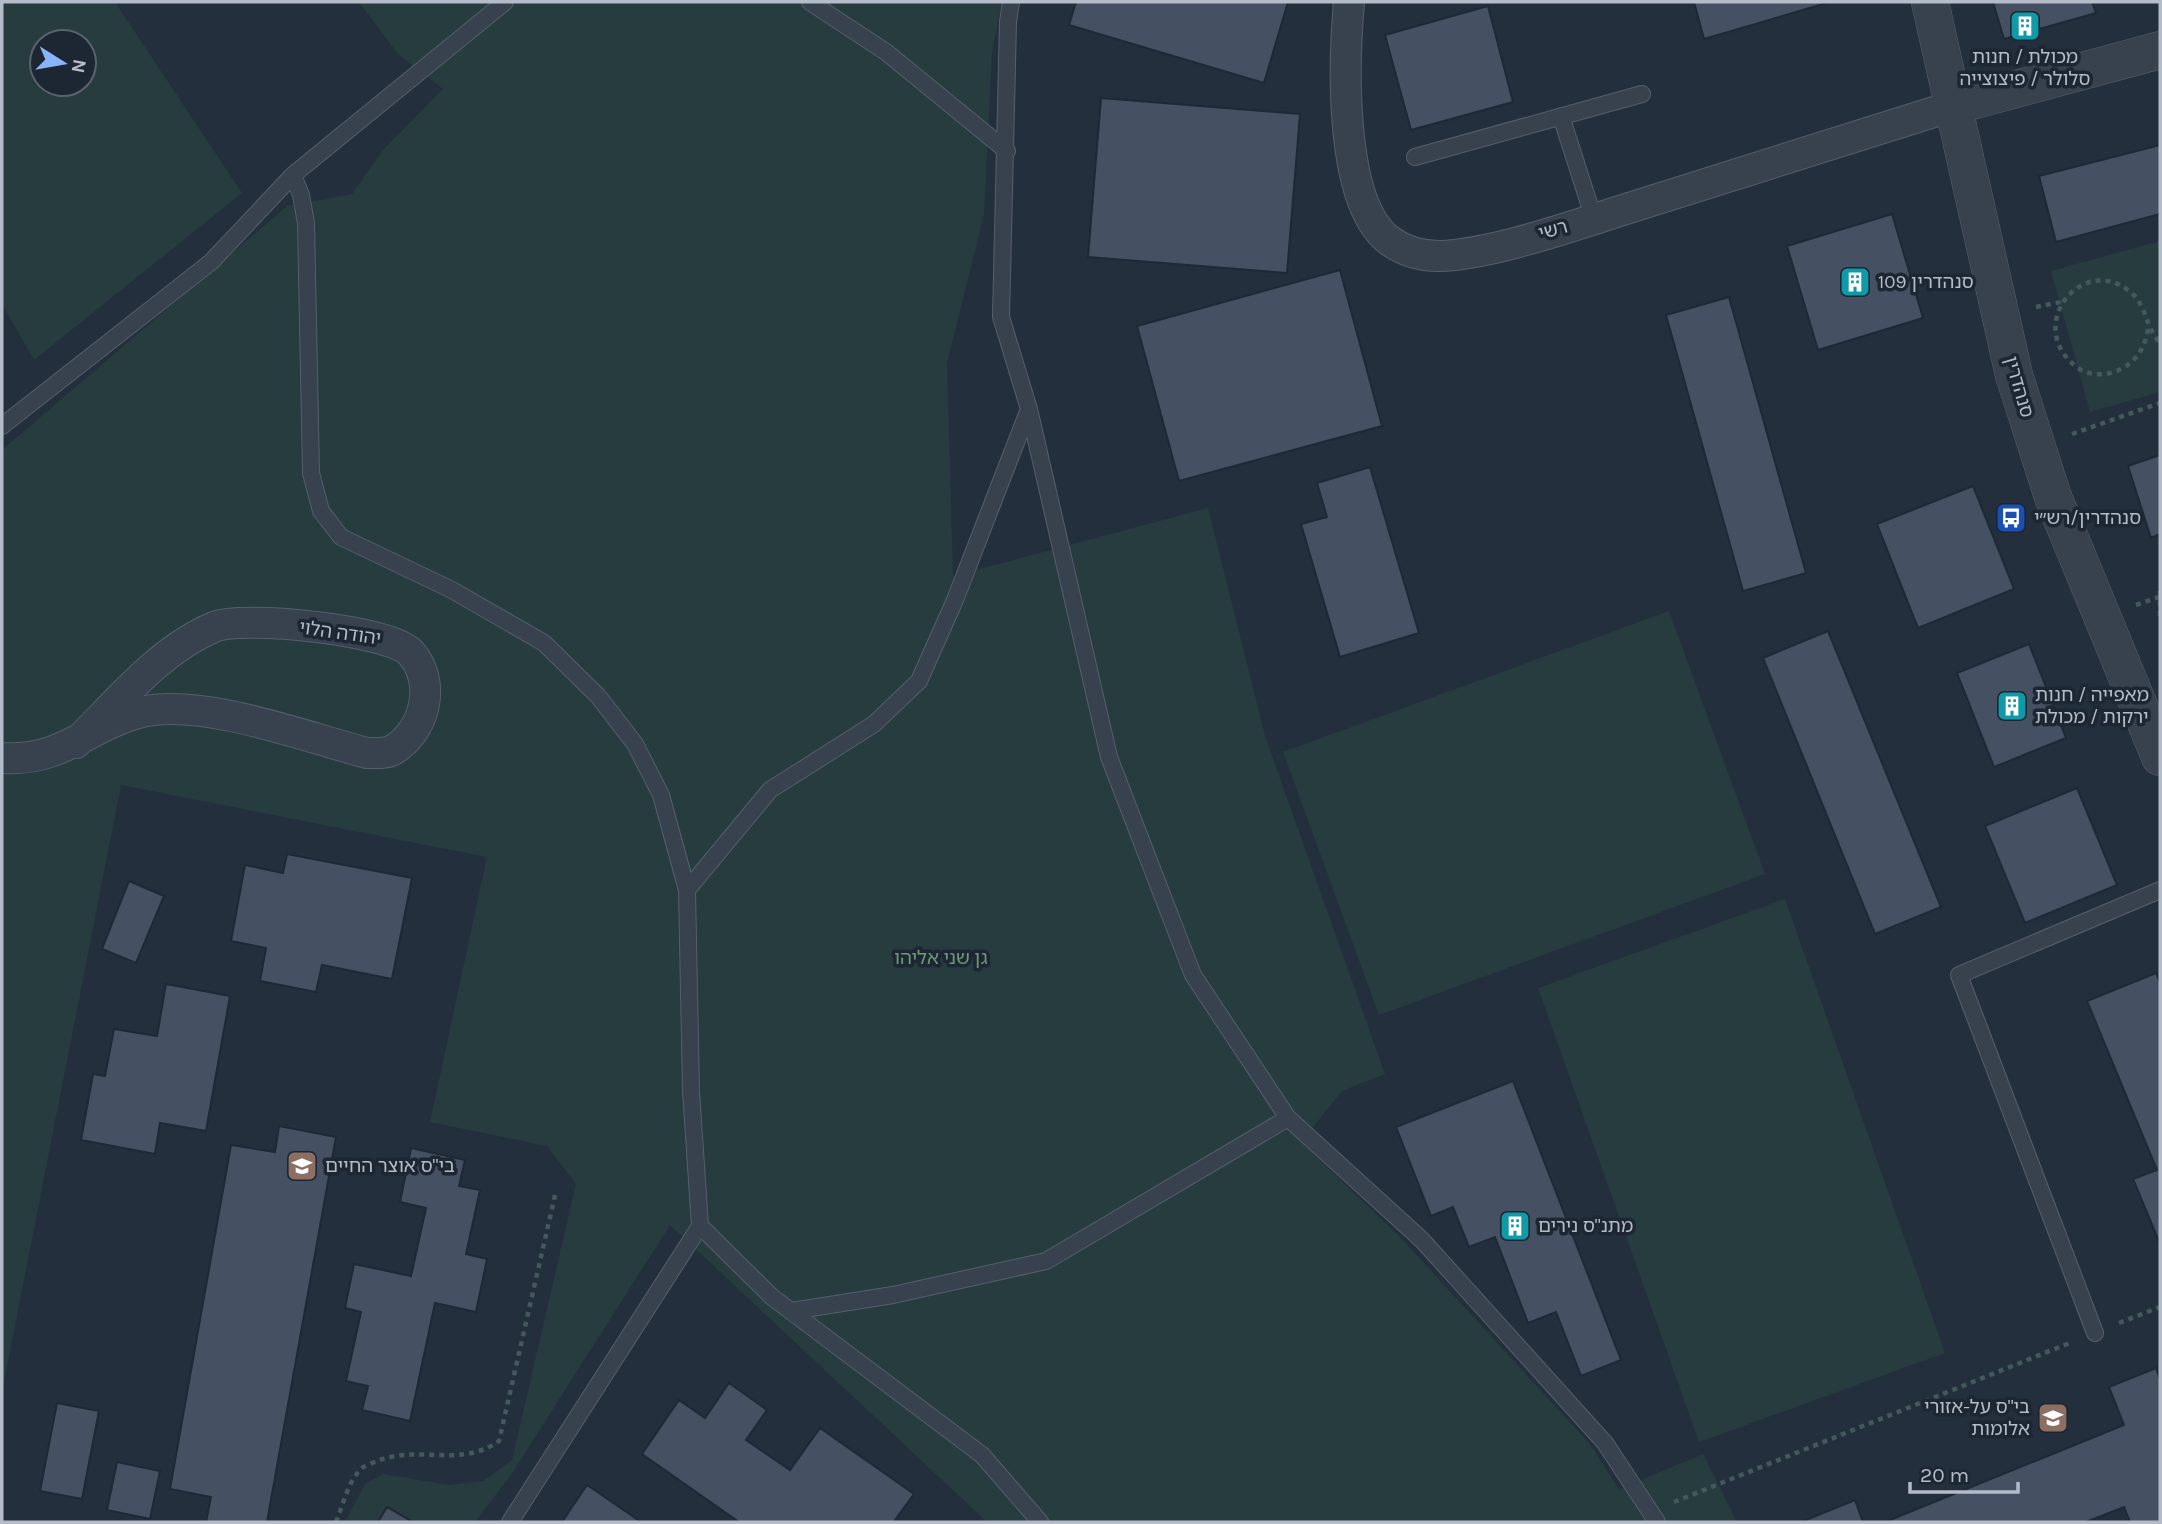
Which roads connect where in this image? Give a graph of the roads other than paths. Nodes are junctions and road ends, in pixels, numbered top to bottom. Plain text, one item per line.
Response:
1 (505, 2) edge
2 (810, 2) edge
3 (1011, 2) edge
4 (1349, 2) edge
5 (1930, 2) edge
6 (2160, 50) edge
7 (1642, 93) dead end
8 (1953, 106) junction
9 (1561, 116) junction
10 (1007, 150) junction
11 (1415, 157) dead end
12 (293, 175) junction
13 (1594, 219) junction
14 (1028, 409) junction
15 (2, 426) edge
16 (76, 743) junction
17 (2160, 757) edge
18 (2, 758) edge
19 (687, 890) junction
20 (2160, 890) edge
21 (1287, 1118) junction
22 (700, 1226) junction
23 (792, 1311) junction
24 (2095, 1333) road end
25 (1653, 1517) edge
26 (510, 1522) edge
27 (1040, 1522) edge

1 - 12 lane
2 - 10 lane
3 - 10 lane
4 - 13 street, רשי
5 - 8 street, סנהדרין
6 - 8 street
7 - 9 lane
8 - 13 street, רשי
8 - 17 street, סנהדרין
9 - 11 lane
9 - 13 lane
10 - 14 lane
12 - 15 lane
12 - 19 lane
14 - 19 lane
14 - 21 lane
16 - 16 street, יהודה הלוי
16 - 18 street, יהודה הלוי
19 - 22 lane
20 - 24 lane
21 - 23 lane
21 - 25 lane
22 - 23 lane
22 - 26 lane
23 - 27 lane

